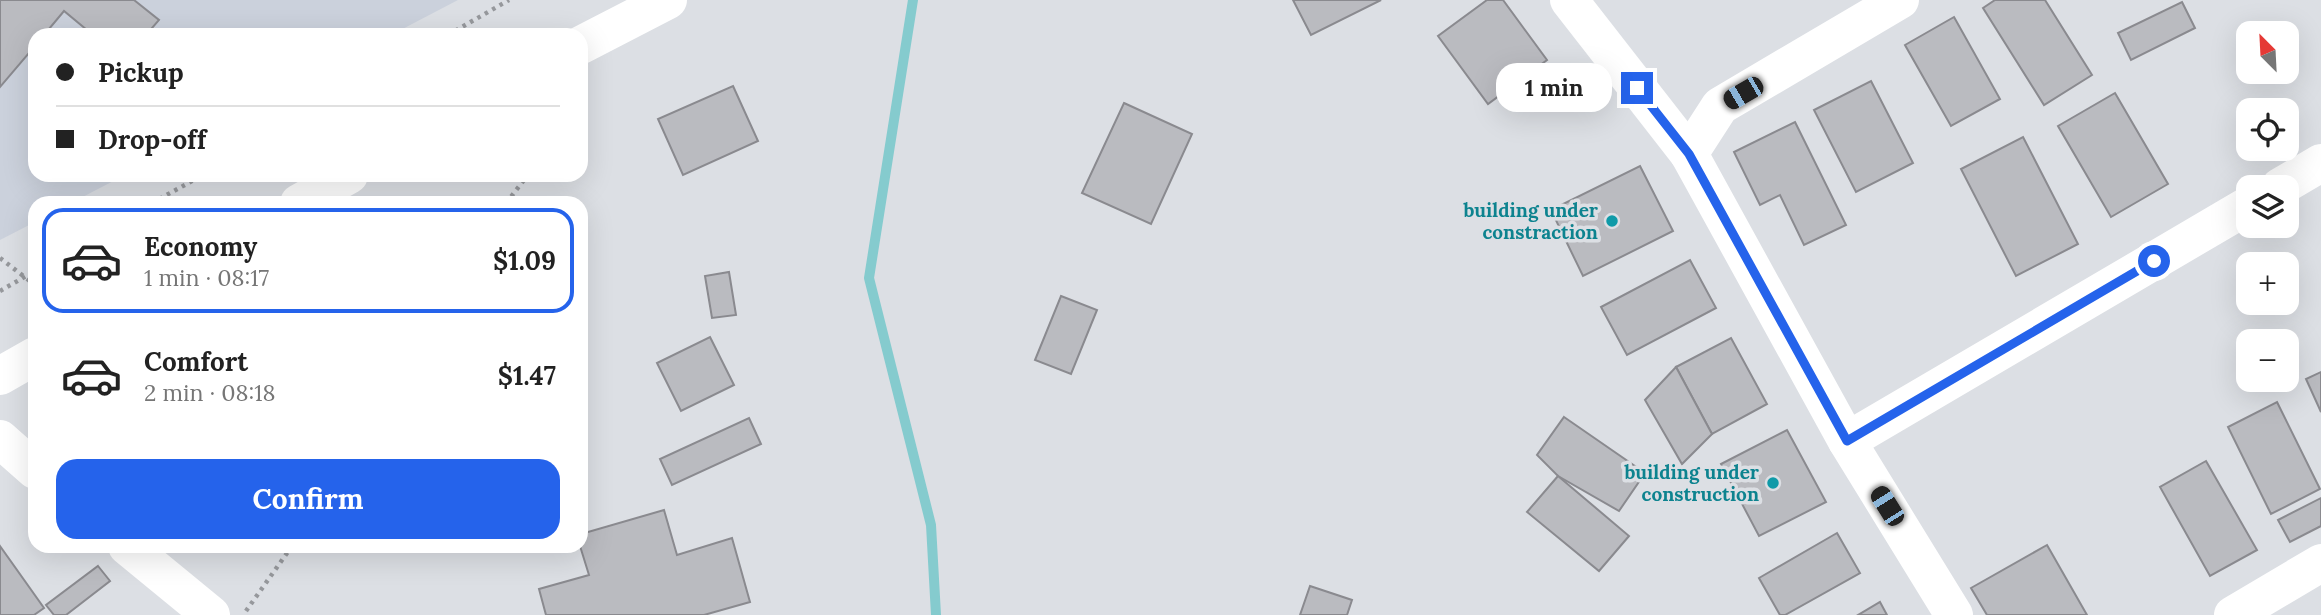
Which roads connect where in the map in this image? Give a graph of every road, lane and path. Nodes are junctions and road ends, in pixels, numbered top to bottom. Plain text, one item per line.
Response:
1 (509, 0) edge
2 (668, 0) edge
3 (1569, 0) edge
4 (1900, 0) edge
5 (460, 28) edge
6 (588, 41) edge
7 (1689, 154) junction
8 (2321, 163) edge
9 (2299, 176) edge
10 (190, 182) edge
11 (336, 182) edge
12 (522, 182) edge
13 (165, 196) edge
14 (312, 196) edge
15 (512, 196) edge
16 (2236, 213) edge
17 (0, 258) edge
18 (28, 275) edge
19 (24, 277) junction
20 (28, 280) edge
21 (0, 291) edge
22 (28, 360) edge
23 (0, 376) edge
24 (1847, 441) junction
25 (2, 445) edge
26 (28, 465) edge
27 (136, 553) edge
28 (287, 553) edge
29 (2321, 564) edge
30 (211, 615) edge
31 (243, 615) edge
32 (1954, 615) edge
33 (2233, 615) edge

1 - 5 path
2 - 6 street
3 - 7 street
4 - 7 street
7 - 24 street
8 - 9 street
10 - 13 path
11 - 14 street
12 - 15 path
16 - 24 street
17 - 19 path
18 - 19 path
19 - 20 path
19 - 21 path
22 - 23 street
24 - 32 street
25 - 26 street
27 - 30 street
28 - 31 path
29 - 33 street

